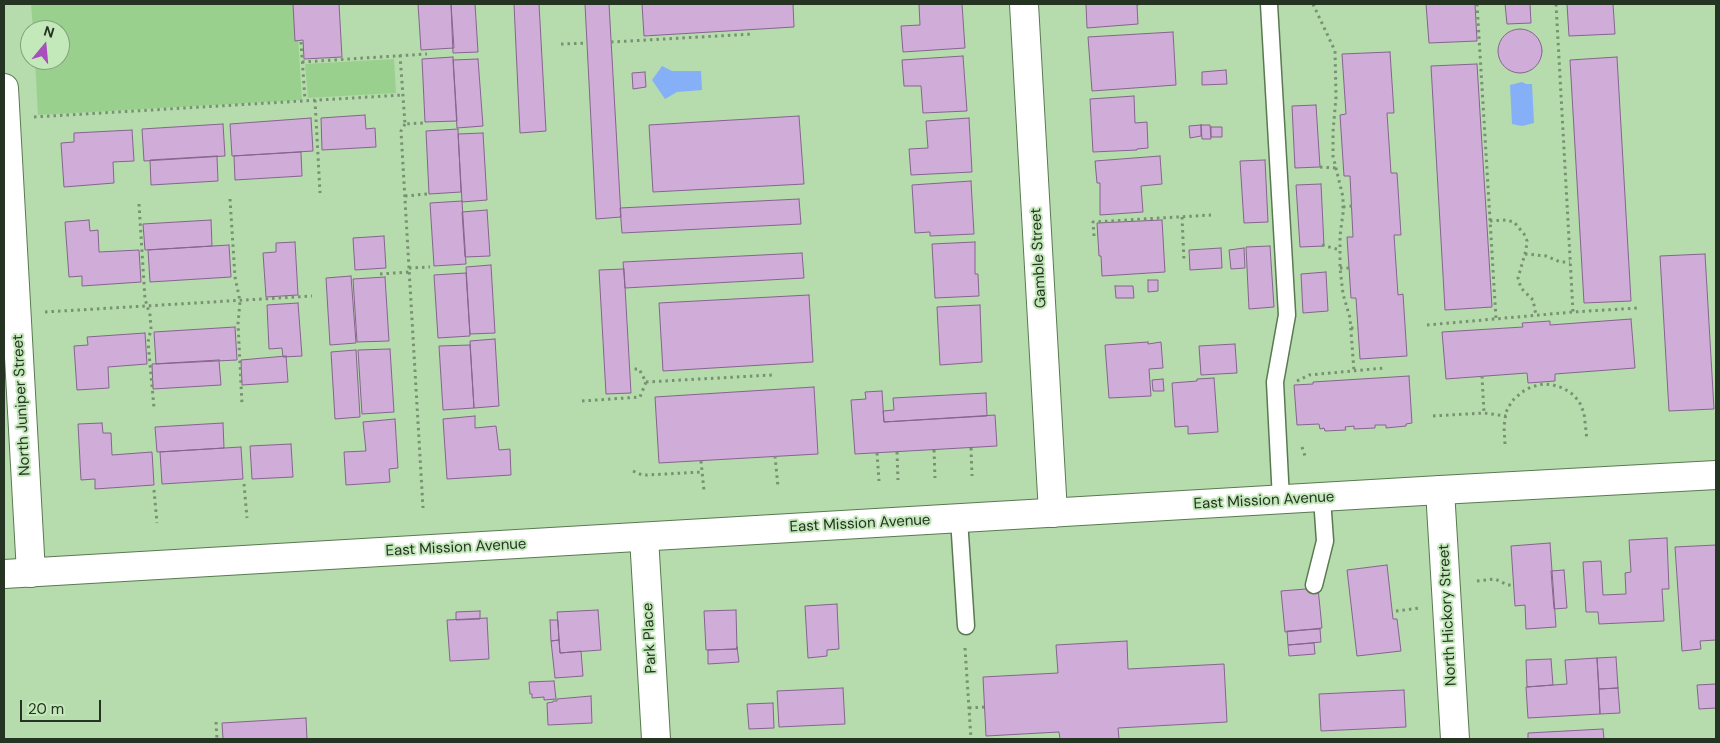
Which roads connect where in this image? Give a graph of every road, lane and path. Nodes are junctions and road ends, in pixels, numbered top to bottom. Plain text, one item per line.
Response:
1 (1024, 4) edge
2 (1269, 4) edge
3 (1313, 4) edge
4 (1477, 4) edge
5 (1556, 4) edge
6 (753, 34) dead end
7 (301, 42) dead end
8 (611, 42) dead end
9 (587, 43) dead end
10 (561, 44) dead end
11 (427, 54) dead end
12 (400, 56) junction
13 (302, 62) junction
14 (4, 88) edge
15 (403, 95) junction
16 (305, 100) junction
17 (314, 100) junction
18 (34, 117) dead end
19 (423, 123) dead end
20 (405, 124) junction
21 (1320, 167) dead end
22 (1336, 168) junction
23 (320, 193) dead end
24 (427, 194) dead end
25 (405, 196) junction
26 (230, 199) dead end
27 (139, 204) dead end
28 (1343, 206) junction
29 (1352, 206) dead end
30 (1211, 215) dead end
31 (1182, 217) junction
32 (1490, 221) junction
33 (1094, 236) dead end
34 (1322, 245) dead end
35 (1340, 250) junction
36 (1525, 254) junction
37 (1184, 261) dead end
38 (1571, 262) junction
39 (430, 266) dead end
40 (409, 268) junction
41 (1340, 268) junction
42 (1349, 268) dead end
43 (409, 272) junction
44 (380, 274) dead end
45 (312, 296) dead end
46 (240, 301) junction
47 (147, 306) junction
48 (1638, 308) dead end
49 (46, 312) dead end
50 (1573, 312) junction
51 (1536, 316) junction
52 (1496, 319) junction
53 (1427, 325) dead end
54 (1351, 328) junction
55 (1358, 328) dead end
56 (631, 368) dead end
57 (1384, 368) dead end
58 (1354, 371) junction
59 (772, 375) dead end
60 (1482, 376) dead end
61 (646, 382) junction
62 (1294, 384) dead end
63 (582, 401) dead end
64 (242, 404) dead end
65 (154, 408) dead end
66 (1484, 413) junction
67 (1432, 416) dead end
68 (1506, 416) junction
69 (1300, 440) dead end
70 (1587, 440) dead end
71 (1505, 444) dead end
72 (971, 448) dead end
73 (934, 450) dead end
74 (896, 452) dead end
75 (878, 453) dead end
76 (775, 456) dead end
77 (1305, 456) dead end
78 (701, 461) dead end
79 (633, 471) dead end
80 (702, 472) junction
81 (972, 476) dead end
82 (1716, 476) edge
83 (935, 478) dead end
84 (898, 480) dead end
85 (879, 481) dead end
86 (244, 484) dead end
87 (778, 487) dead end
88 (154, 490) dead end
89 (1440, 490) junction
90 (704, 491) dead end
91 (1322, 498) junction
92 (1281, 500) junction
93 (423, 508) dead end
94 (1053, 513) junction
95 (247, 518) dead end
96 (959, 519) junction
97 (156, 523) dead end
98 (644, 537) junction
99 (31, 573) junction
100 (4, 574) edge
101 (1476, 581) dead end
102 (1512, 585) dead end
103 (1314, 586) dead end
104 (1421, 608) dead end
105 (1396, 611) dead end
106 (966, 626) dead end
107 (965, 645) dead end
108 (984, 707) dead end
109 (969, 708) junction
110 (216, 722) dead end
111 (217, 739) edge
112 (656, 739) edge
113 (971, 739) edge
114 (1455, 739) edge

1 - 94 main road, Gamble Street
2 - 92 lane
3 - 22 path
4 - 32 path
5 - 38 path
6 - 8 path
7 - 13 path
9 - 10 path
11 - 12 path
12 - 13 path
12 - 15 path
13 - 16 path
14 - 99 main road, North Juniper Street
15 - 17 path
15 - 20 path
16 - 17 path
16 - 18 path
17 - 23 path
19 - 20 path
20 - 25 path
21 - 22 path
22 - 28 path
24 - 25 path
25 - 40 path
26 - 46 path
27 - 47 path
28 - 29 path
28 - 35 path
30 - 31 path
31 - 33 path
31 - 37 path
32 - 36 path
32 - 52 path
34 - 35 path
35 - 41 path
36 - 38 path
36 - 51 path
38 - 50 path
39 - 40 path
40 - 43 path
41 - 42 path
41 - 54 path
43 - 44 path
43 - 93 path
45 - 46 path
46 - 47 path
46 - 64 path
47 - 49 path
47 - 65 path
48 - 50 path
50 - 51 path
51 - 52 path
52 - 53 path
54 - 55 path
54 - 58 path
56 - 61 path
57 - 58 path
58 - 62 path
59 - 61 path
60 - 66 path
61 - 63 path
66 - 67 path
66 - 68 path
68 - 70 path
68 - 71 path
69 - 77 path
72 - 81 path
73 - 83 path
74 - 84 path
75 - 85 path
76 - 87 path
78 - 80 path
79 - 80 path
80 - 90 path
82 - 89 main road, East Mission Avenue
86 - 95 path
88 - 97 path
89 - 91 main road, East Mission Avenue
89 - 114 main road, North Hickory Street
91 - 92 main road, East Mission Avenue
91 - 103 lane
92 - 94 main road, East Mission Avenue
94 - 96 main road, East Mission Avenue
96 - 98 main road, East Mission Avenue
96 - 106 lane
98 - 99 main road, East Mission Avenue
98 - 112 main road, Park Place
99 - 100 main road, East Mission Avenue
101 - 102 path
104 - 105 path
107 - 109 path
108 - 109 path
109 - 113 path
110 - 111 path

